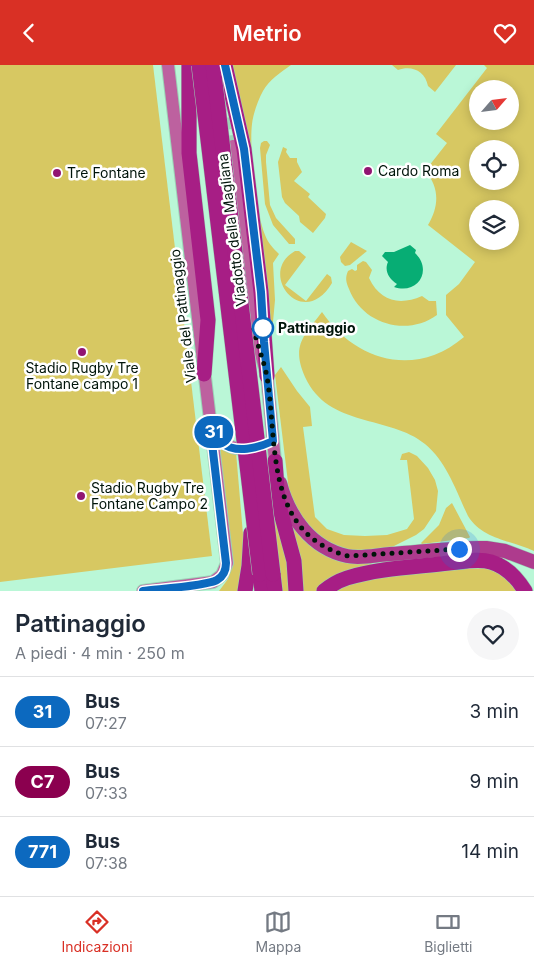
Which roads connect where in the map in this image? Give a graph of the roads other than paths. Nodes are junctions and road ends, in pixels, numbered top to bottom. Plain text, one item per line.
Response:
1 (189, 65) edge
2 (199, 65) edge
3 (213, 65) edge
4 (225, 65) edge
5 (169, 66) edge
6 (233, 147) tunnel mouth
7 (204, 374) junction
8 (266, 376) junction
9 (210, 426) junction
10 (273, 441) junction
11 (275, 461) junction
12 (534, 562) edge
13 (256, 580) edge
14 (143, 591) edge
15 (262, 591) edge
16 (275, 591) edge
17 (296, 591) edge
18 (324, 591) edge
19 (525, 591) edge

1 - 7 highway
2 - 13 highway, Viadotto della Magliana, bridge
3 - 13 highway, Viadotto della Magliana, bridge
4 - 8 highway
5 - 7 main road, Viale del Pattinaggio
6 - 8 main road
7 - 9 main road, Viale del Pattinaggio
8 - 10 main road
9 - 10 main road
9 - 14 main road, Viale del Pattinaggio
10 - 11 main road
11 - 12 main road
11 - 17 highway
13 - 15 highway
13 - 16 highway
18 - 19 highway

